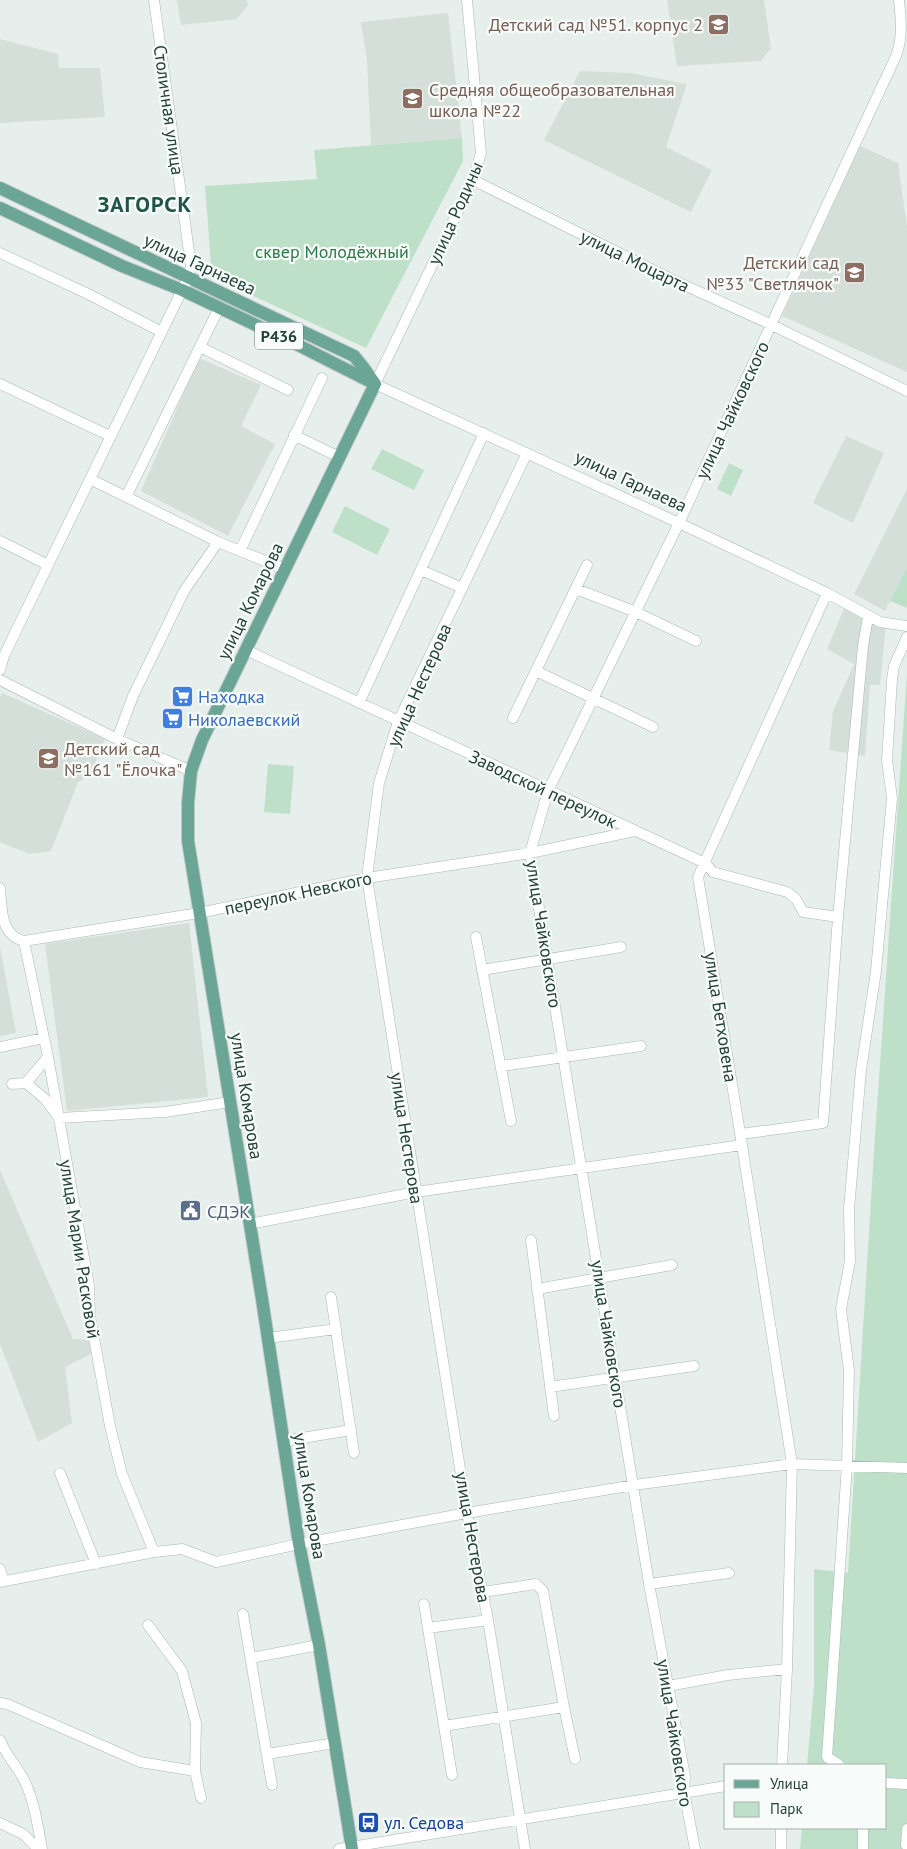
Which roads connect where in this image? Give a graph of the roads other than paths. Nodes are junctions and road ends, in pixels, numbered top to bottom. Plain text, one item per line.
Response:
1 (154, 0) edge
2 (467, 0) edge
3 (899, 0) edge
4 (473, 180) junction
5 (0, 188) edge
6 (0, 208) edge
7 (0, 253) edge
8 (188, 278) junction
9 (182, 290) junction
10 (219, 308) junction
11 (772, 325) junction
12 (162, 332) junction
13 (200, 347) junction
14 (322, 378) dead end
15 (0, 384) edge
16 (375, 384) junction
17 (288, 390) dead end
18 (907, 391) edge
19 (484, 433) junction
20 (294, 435) junction
21 (110, 436) junction
22 (527, 453) junction
23 (339, 457) junction
24 (90, 479) junction
25 (126, 497) junction
26 (680, 523) junction
27 (0, 541) edge
28 (218, 542) junction
29 (240, 551) junction
30 (48, 565) junction
31 (588, 565) dead end
32 (285, 569) junction
33 (421, 570) junction
34 (462, 588) junction
35 (576, 589) junction
36 (827, 593) junction
37 (636, 612) junction
38 (868, 617) junction
39 (907, 626) edge
40 (907, 638) edge
41 (696, 640) dead end
42 (246, 650) junction
43 (0, 670) edge
44 (536, 671) junction
45 (0, 680) edge
46 (594, 698) junction
47 (359, 703) junction
48 (513, 718) dead end
49 (398, 722) junction
50 (652, 727) dead end
51 (118, 739) junction
52 (191, 771) junction
53 (548, 791) junction
54 (635, 831) junction
55 (530, 853) junction
56 (705, 863) junction
57 (366, 878) junction
58 (0, 888) edge
59 (200, 913) junction
60 (838, 917) junction
61 (476, 937) dead end
62 (24, 941) junction
63 (621, 947) dead end
64 (548, 960) junction
65 (482, 970) junction
66 (44, 1038) junction
67 (642, 1046) dead end
68 (0, 1048) edge
69 (48, 1057) junction
70 (564, 1058) junction
71 (502, 1066) junction
72 (26, 1083) junction
73 (12, 1084) dead end
74 (230, 1102) junction
75 (59, 1118) junction
76 (511, 1121) dead end
77 (741, 1140) junction
78 (582, 1168) junction
79 (416, 1192) junction
80 (249, 1224) junction
81 (531, 1240) dead end
82 (672, 1265) dead end
83 (600, 1277) junction
84 (537, 1289) junction
85 (331, 1298) dead end
86 (336, 1328) junction
87 (268, 1338) junction
88 (694, 1366) dead end
89 (616, 1377) junction
90 (550, 1387) junction
91 (554, 1416) dead end
92 (350, 1430) junction
93 (284, 1441) junction
94 (354, 1453) dead end
95 (792, 1464) junction
96 (847, 1466) junction
97 (907, 1468) edge
98 (60, 1474) dead end
99 (634, 1485) junction
100 (467, 1513) junction
101 (299, 1544) junction
102 (154, 1552) junction
103 (96, 1564) junction
104 (0, 1569) edge
105 (729, 1573) dead end
106 (2, 1581) edge
107 (649, 1584) junction
108 (483, 1592) junction
109 (424, 1604) dead end
110 (244, 1614) dead end
111 (488, 1620) junction
112 (148, 1626) dead end
113 (428, 1628) junction
114 (319, 1645) junction
115 (251, 1658) junction
116 (787, 1669) junction
117 (668, 1686) junction
118 (0, 1703) edge
119 (564, 1707) junction
120 (504, 1716) junction
121 (444, 1726) junction
122 (0, 1740) edge
123 (335, 1743) junction
124 (267, 1754) junction
125 (575, 1759) dead end
126 (782, 1764) edge
127 (838, 1764) edge
128 (195, 1771) junction
129 (452, 1775) dead end
130 (887, 1783) edge
131 (907, 1784) edge
132 (272, 1785) dead end
133 (724, 1786) edge
134 (684, 1792) junction
135 (200, 1798) dead end
136 (521, 1819) junction
137 (0, 1824) edge
138 (781, 1829) edge
139 (863, 1829) edge
140 (907, 1829) edge
141 (906, 1845) edge
142 (348, 1848) edge
143 (40, 1849) edge
144 (525, 1849) edge
145 (695, 1849) edge
146 (781, 1849) edge
147 (862, 1849) edge

1 - 8 street, Столичная улица
2 - 4 street, улица Родины
3 - 11 street, улица Чайковского
4 - 11 street, улица Моцарта
4 - 16 street, улица Родины
5 - 8 main road, улица Гарнаева
6 - 9 main road, улица Гарнаева / P436
7 - 12 street
8 - 9 street
8 - 16 main road, улица Гарнаева
9 - 10 main road, улица Гарнаева / P436
9 - 12 street
10 - 13 street
10 - 16 main road, улица Гарнаева / P436
11 - 18 street, улица Моцарта
11 - 26 street, улица Чайковского
12 - 21 street
13 - 17 street
13 - 25 street
14 - 20 street
15 - 21 street
16 - 19 street, улица Гарнаева
16 - 23 main road, улица Комарова
19 - 22 street, улица Гарнаева
19 - 33 street
20 - 23 street
20 - 29 street
21 - 24 street
22 - 26 street, улица Гарнаева
22 - 34 street, улица Нестерова
23 - 32 main road, улица Комарова
24 - 25 street
24 - 30 street
25 - 28 street
26 - 36 street, улица Гарнаева
26 - 37 street, улица Чайковского
27 - 30 street
28 - 29 street
28 - 51 street
29 - 32 street
30 - 43 street
31 - 35 street
32 - 42 main road, улица Комарова
33 - 34 street
33 - 47 street
34 - 49 street, улица Нестерова
35 - 37 street
35 - 44 street
36 - 38 street, улица Гарнаева
36 - 56 street, улица Бетховена
37 - 41 street
37 - 46 street, улица Чайковского
38 - 39 street, улица Гарнаева
38 - 60 street
40 - 96 street
42 - 47 street, Заводской переулок
42 - 52 main road, улица Комарова
44 - 46 street
44 - 48 street
45 - 51 street
46 - 50 street
46 - 53 street, улица Чайковского
47 - 49 street, Заводской переулок
49 - 53 street, Заводской переулок
49 - 57 street, улица Нестерова
51 - 52 street
52 - 59 main road, улица Комарова
53 - 54 street, Заводской переулок
53 - 55 street, улица Чайковского
54 - 55 street, переулок Невского
54 - 56 street, Заводской переулок
55 - 57 street, переулок Невского
55 - 64 street, улица Чайковского
56 - 60 street, Заводской переулок
56 - 77 street, улица Бетховена
57 - 59 street, переулок Невского
57 - 79 street, улица Нестерова
58 - 62 street
59 - 62 street, переулок Невского
59 - 74 main road, улица Комарова
60 - 77 street
61 - 65 street
62 - 66 street, улица Марии Расковой
63 - 64 street
64 - 65 street
64 - 70 street, улица Чайковского
65 - 71 street
66 - 68 street
66 - 69 street, улица Марии Расковой
67 - 70 street
69 - 72 street
69 - 75 street, улица Марии Расковой
70 - 71 street
70 - 78 street, улица Чайковского
71 - 76 street
72 - 73 street
72 - 75 street
74 - 75 street
74 - 80 main road, улица Комарова
75 - 102 street, улица Марии Расковой
77 - 78 street
77 - 95 street, улица Бетховена
78 - 79 street
78 - 83 street, улица Чайковского
79 - 80 street
79 - 100 street, улица Нестерова
80 - 87 main road, улица Комарова
81 - 84 street
82 - 83 street
83 - 84 street
83 - 89 street, улица Чайковского
84 - 90 street
85 - 86 street
86 - 87 street
86 - 92 street
87 - 93 main road, улица Комарова
88 - 89 street
89 - 90 street
89 - 99 street, улица Чайковского
90 - 91 street
92 - 93 street
92 - 94 street
93 - 101 main road, улица Комарова
95 - 96 street
95 - 99 street
95 - 116 street, улица Бетховена
96 - 97 street
96 - 127 street
98 - 103 street
99 - 100 street
99 - 107 street, улица Чайковского
100 - 101 street
100 - 108 street, улица Нестерова
101 - 102 street
101 - 114 main road, улица Комарова
102 - 103 street
103 - 106 street
104 - 106 street
105 - 107 street
107 - 117 street, улица Чайковского
108 - 111 street, улица Нестерова
108 - 119 street
109 - 113 street
110 - 115 street
111 - 113 street
111 - 120 street, улица Нестерова
112 - 128 street
113 - 121 street
114 - 115 street
114 - 123 main road, улица Комарова
115 - 124 street
116 - 117 street
116 - 126 street, улица Бетховена
117 - 134 street, улица Чайковского
118 - 128 street
119 - 120 street
119 - 125 street
120 - 121 street
120 - 136 street, улица Нестерова
121 - 129 street
122 - 143 street
123 - 124 street
123 - 142 main road, улица Комарова
124 - 132 street
128 - 135 street
130 - 131 street
133 - 134 street
134 - 136 street
134 - 145 street, улица Чайковского
136 - 142 street
136 - 144 street, улица Нестерова
137 - 143 street
138 - 146 street
139 - 147 street
140 - 141 street

